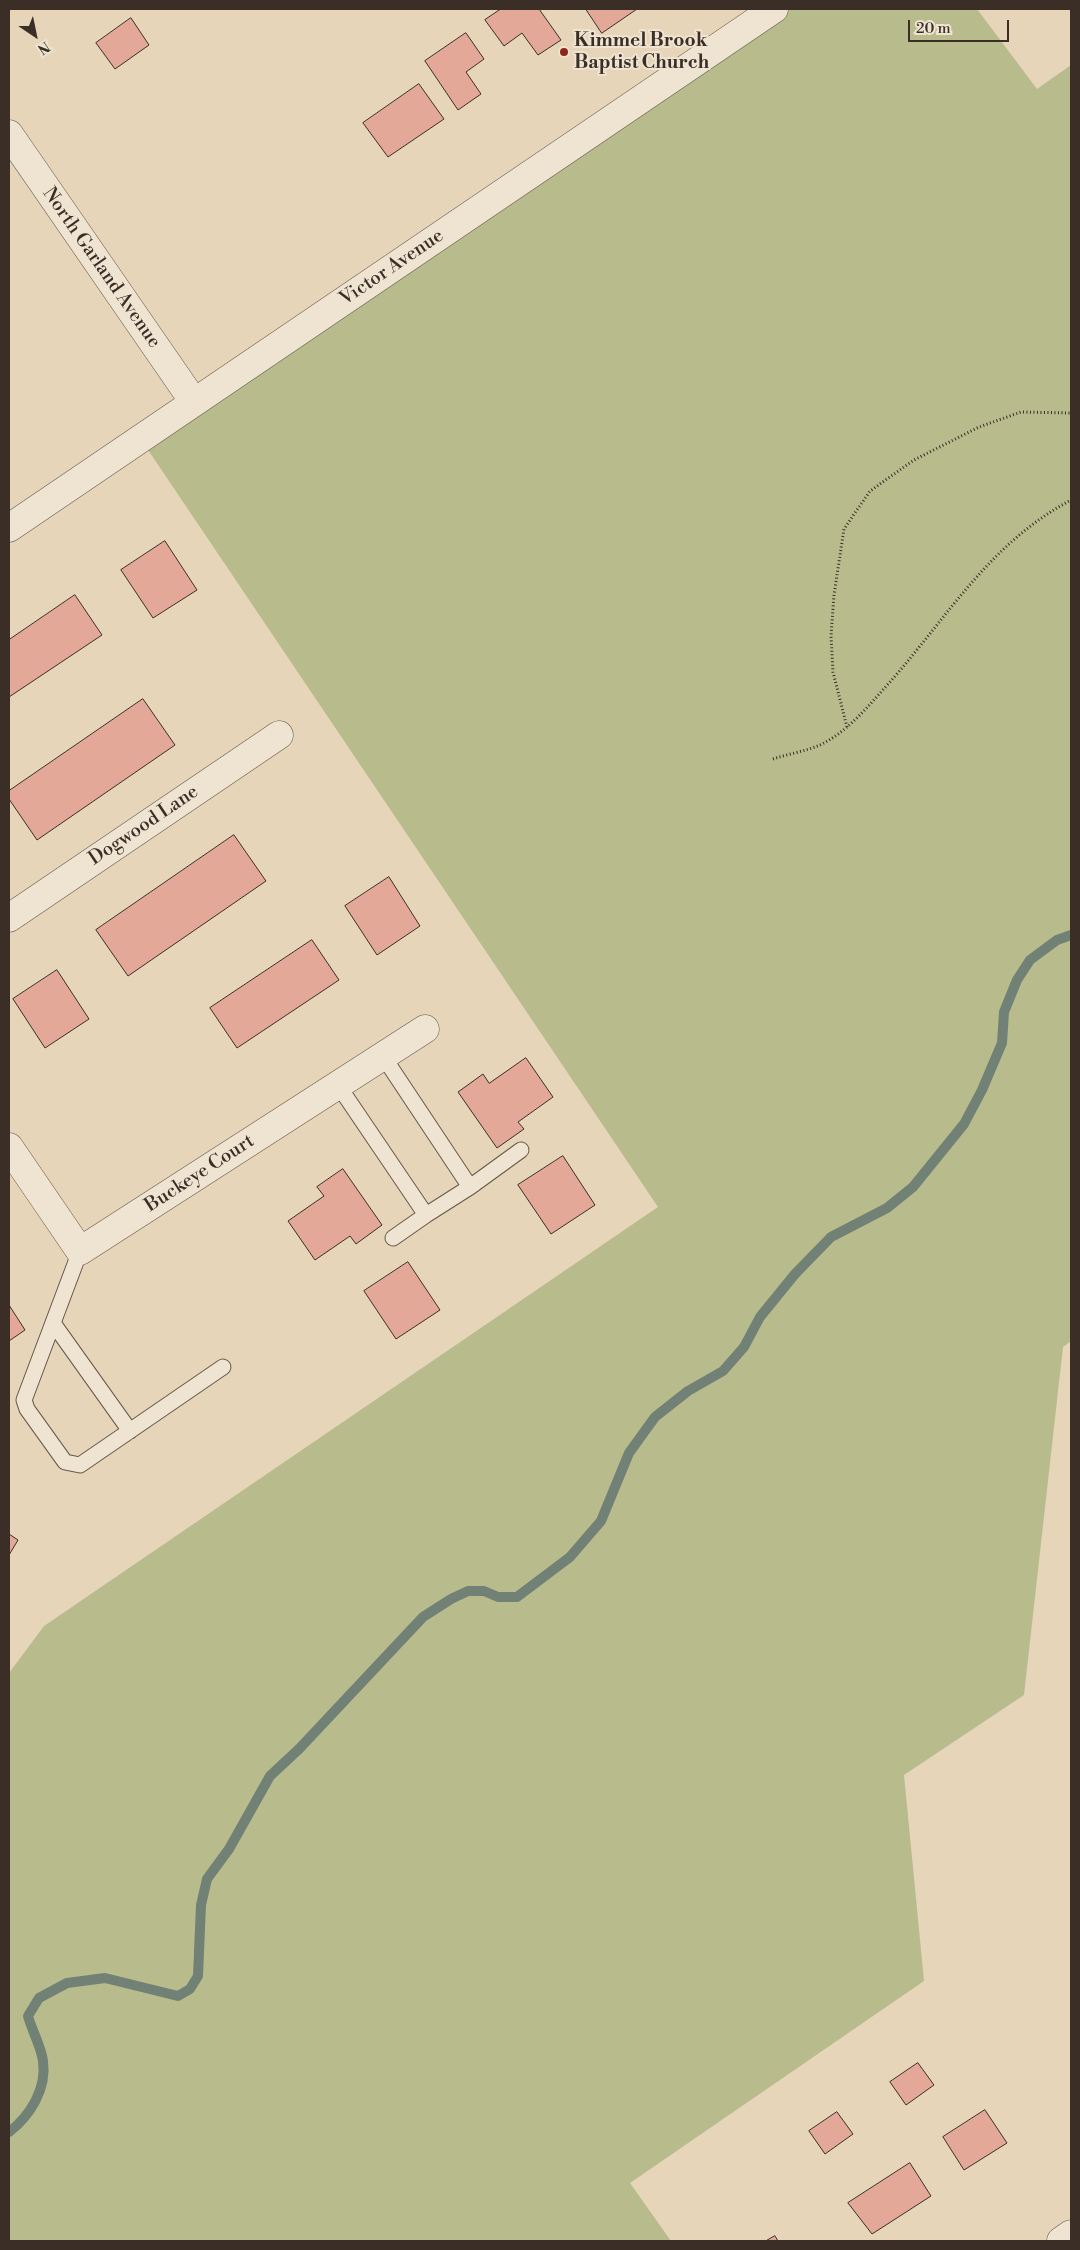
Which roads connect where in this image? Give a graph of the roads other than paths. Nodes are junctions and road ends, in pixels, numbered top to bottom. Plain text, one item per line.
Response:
1 (774, 9) edge
2 (9, 134) edge
3 (194, 402) junction
4 (9, 528) edge
5 (279, 735) dead end
6 (9, 918) edge
7 (425, 1029) dead end
8 (383, 1056) junction
9 (338, 1085) junction
10 (9, 1147) edge
11 (521, 1150) dead end
12 (470, 1186) junction
13 (426, 1215) junction
14 (393, 1238) dead end
15 (80, 1250) junction
16 (53, 1323) junction
17 (223, 1367) dead end
18 (130, 1431) junction
19 (1071, 2234) edge
20 (1061, 2241) edge

1 - 3 street, Victor Avenue
2 - 3 street, North Garland Avenue
3 - 4 street, Victor Avenue
5 - 6 street, Dogwood Lane
7 - 8 street, Buckeye Court
8 - 9 street, Buckeye Court
8 - 12 lane
9 - 13 lane
9 - 15 street, Buckeye Court
10 - 15 street
11 - 12 lane
12 - 13 lane
13 - 14 lane
15 - 16 lane
16 - 18 lane
16 - 18 lane
17 - 18 lane
19 - 20 street

